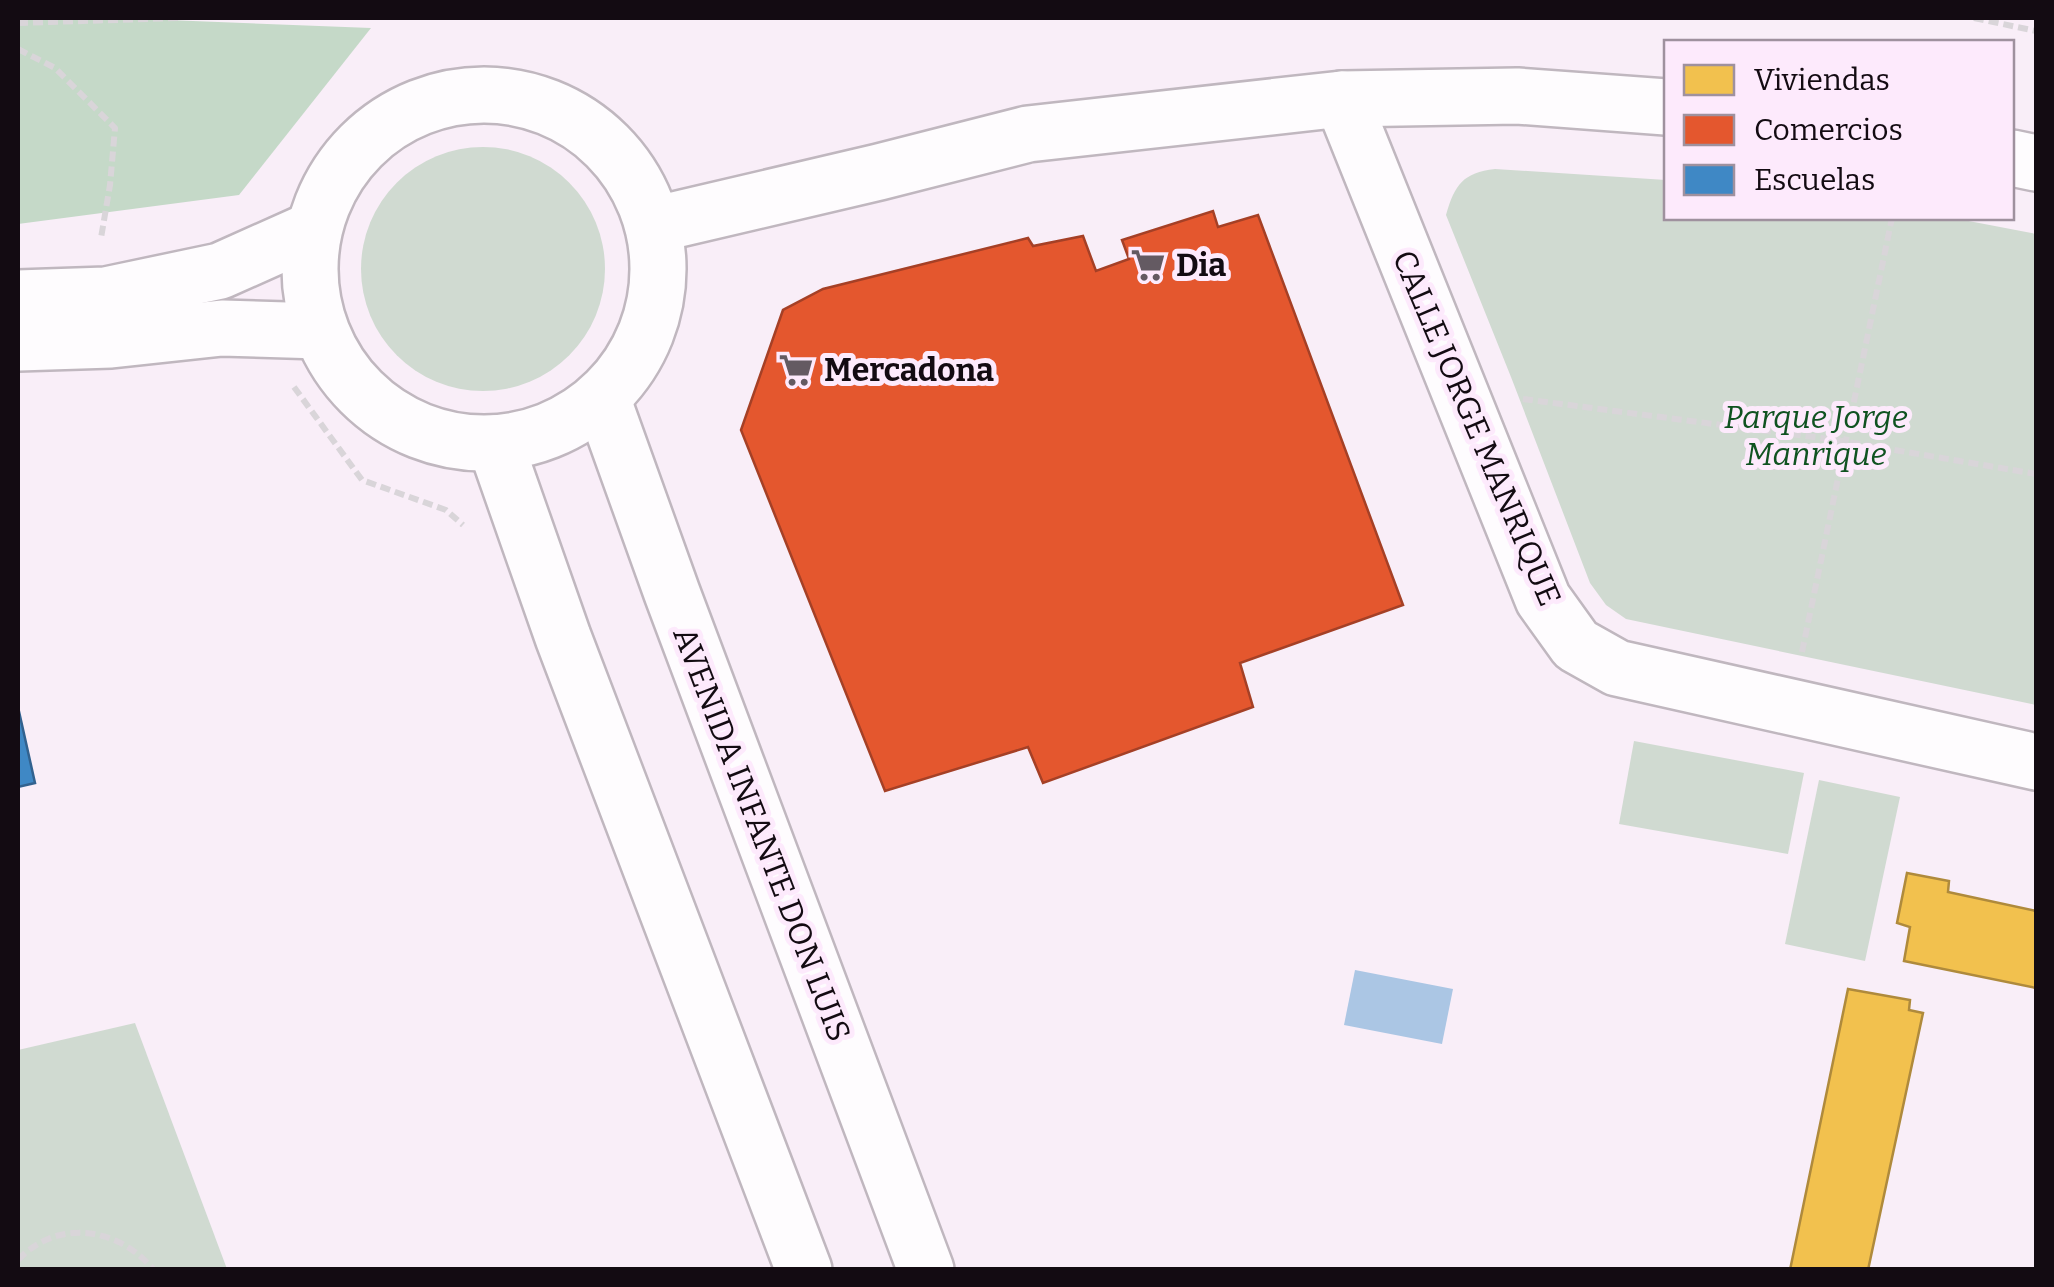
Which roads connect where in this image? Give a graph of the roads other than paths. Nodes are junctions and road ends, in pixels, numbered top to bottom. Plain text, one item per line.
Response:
1 (1342, 98) junction
2 (1664, 108) edge
3 (654, 224) junction
4 (314, 229) junction
5 (18, 298) edge
6 (320, 331) junction
7 (18, 343) edge
8 (602, 398) junction
9 (495, 444) junction
10 (2036, 762) edge
11 (804, 1270) edge
12 (926, 1270) edge

1 - 2 street
1 - 3 street
1 - 10 street, CALLE JORGE MANRIQUE
3 - 4 street
3 - 8 street
4 - 5 street
4 - 6 street
6 - 7 street
6 - 9 street
8 - 9 street
8 - 12 street, AVENIDA INFANTE DON LUIS
9 - 11 street

